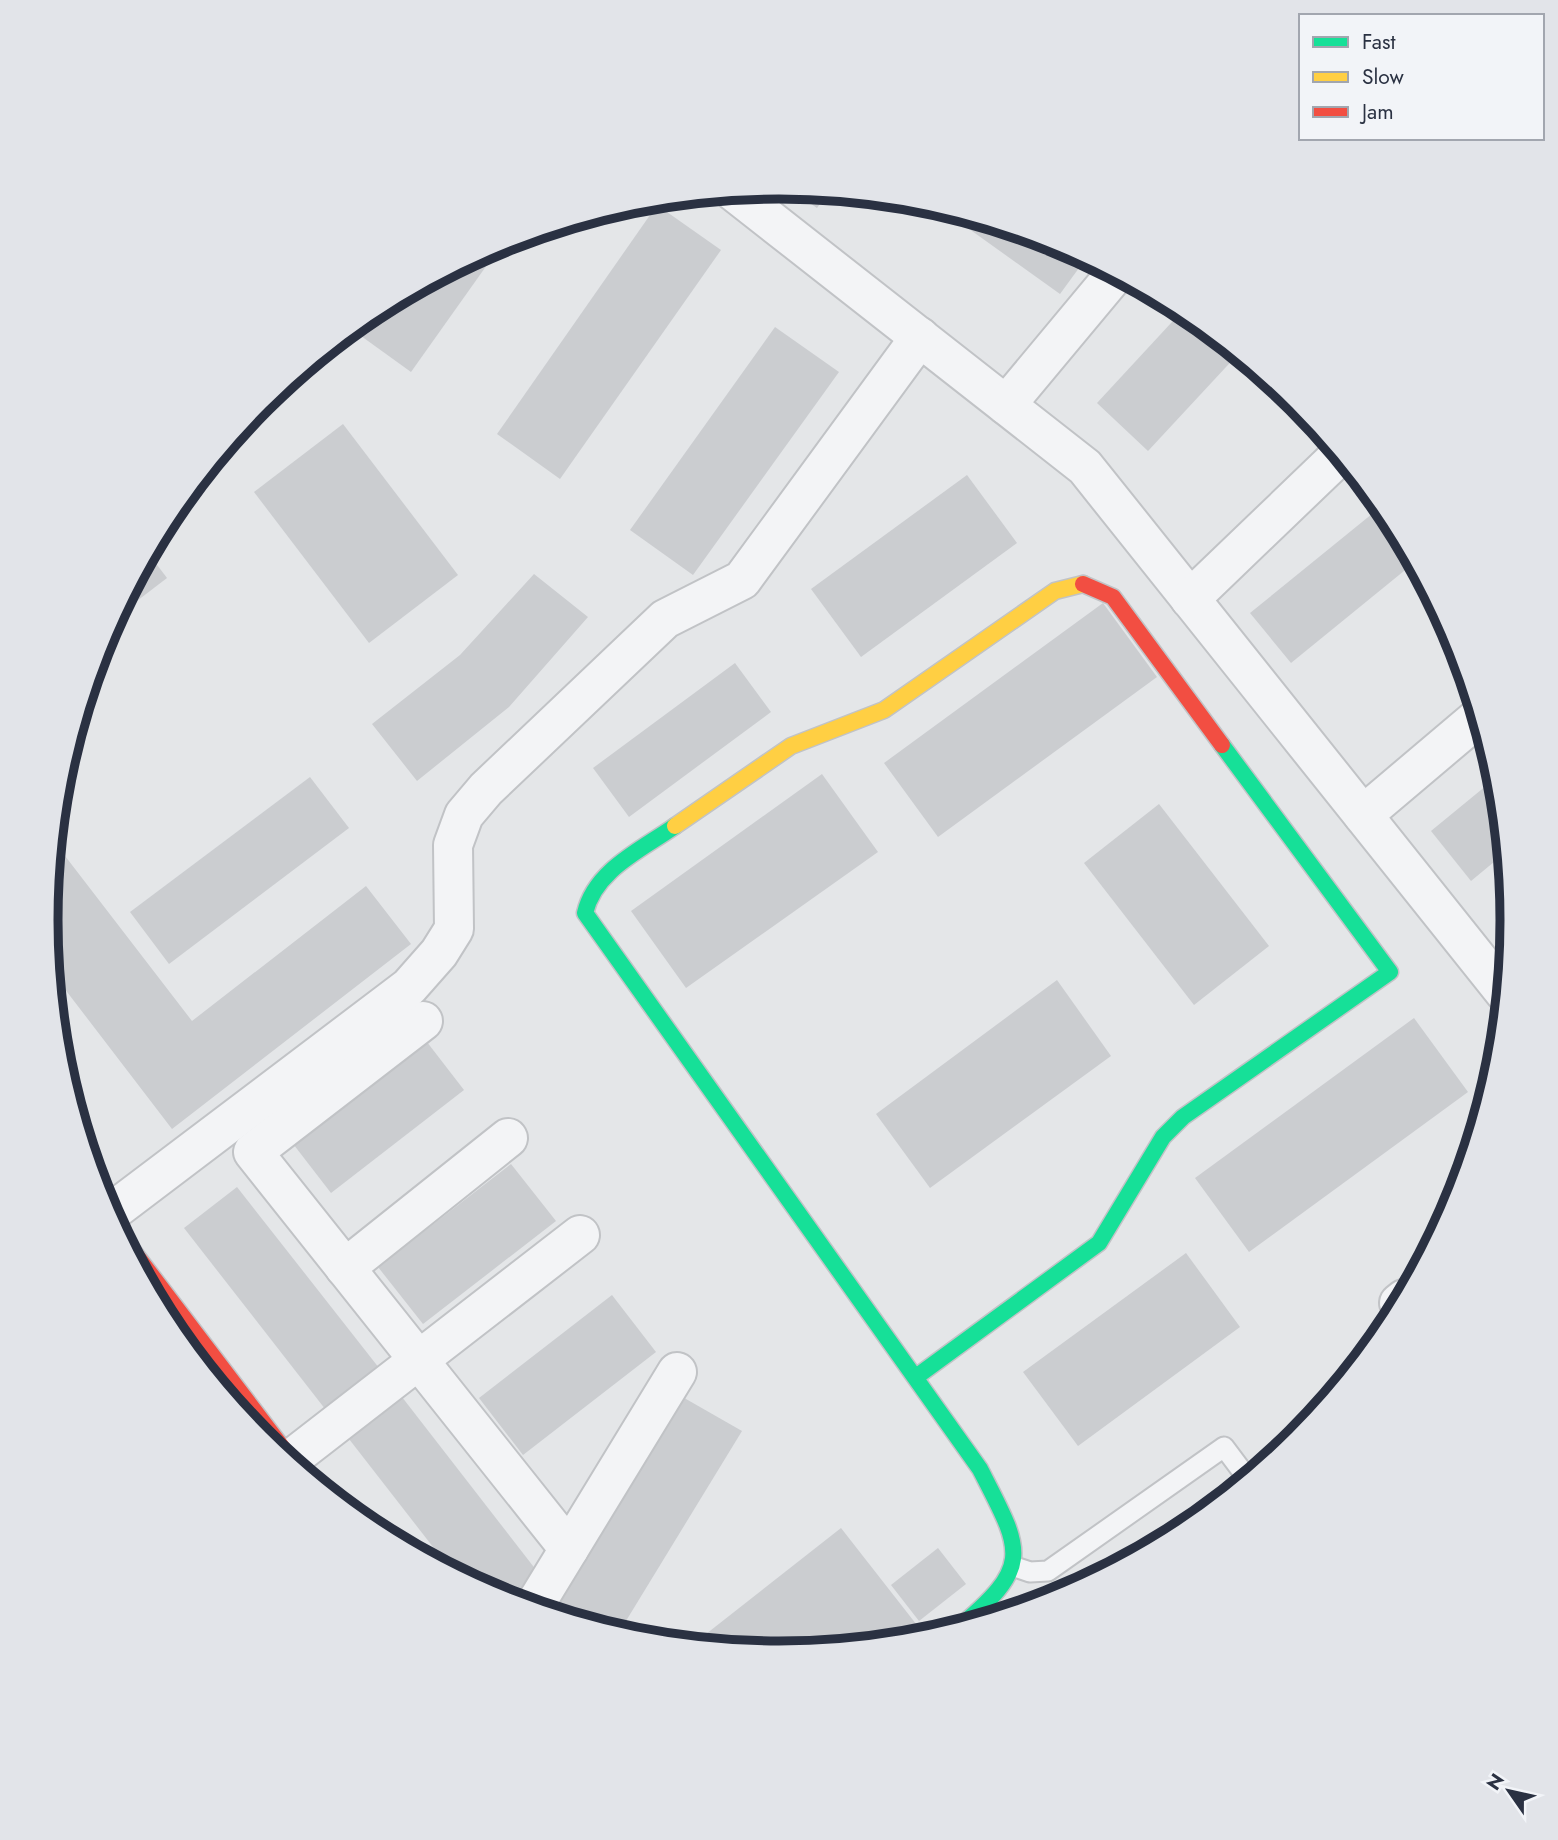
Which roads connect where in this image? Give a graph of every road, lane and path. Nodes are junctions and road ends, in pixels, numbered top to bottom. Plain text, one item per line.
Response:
1 (744, 200) edge
2 (1111, 280) edge
3 (920, 337) junction
4 (1006, 405) junction
5 (1334, 460) edge
6 (1191, 599) junction
7 (1473, 722) edge
8 (1363, 815) junction
9 (1497, 983) edge
10 (423, 1021) dead end
11 (509, 1138) dead end
12 (118, 1207) edge
13 (580, 1235) dead end
14 (345, 1268) junction
15 (150, 1273) edge
16 (418, 1360) junction
17 (677, 1373) dead end
18 (915, 1377) junction
19 (270, 1431) edge
20 (301, 1460) edge
21 (1243, 1472) edge
22 (569, 1549) junction
23 (1015, 1567) junction
24 (538, 1600) edge
25 (977, 1613) edge

1 - 3 street
2 - 4 street
3 - 4 street
3 - 12 street
4 - 6 street
5 - 6 street
6 - 8 street
7 - 8 street
8 - 9 street
10 - 14 street
11 - 14 street
13 - 16 street
14 - 16 street
15 - 19 street
16 - 20 street
16 - 22 street
17 - 22 street
18 - 18 street
18 - 23 street
21 - 23 lane
22 - 24 street
23 - 25 street

